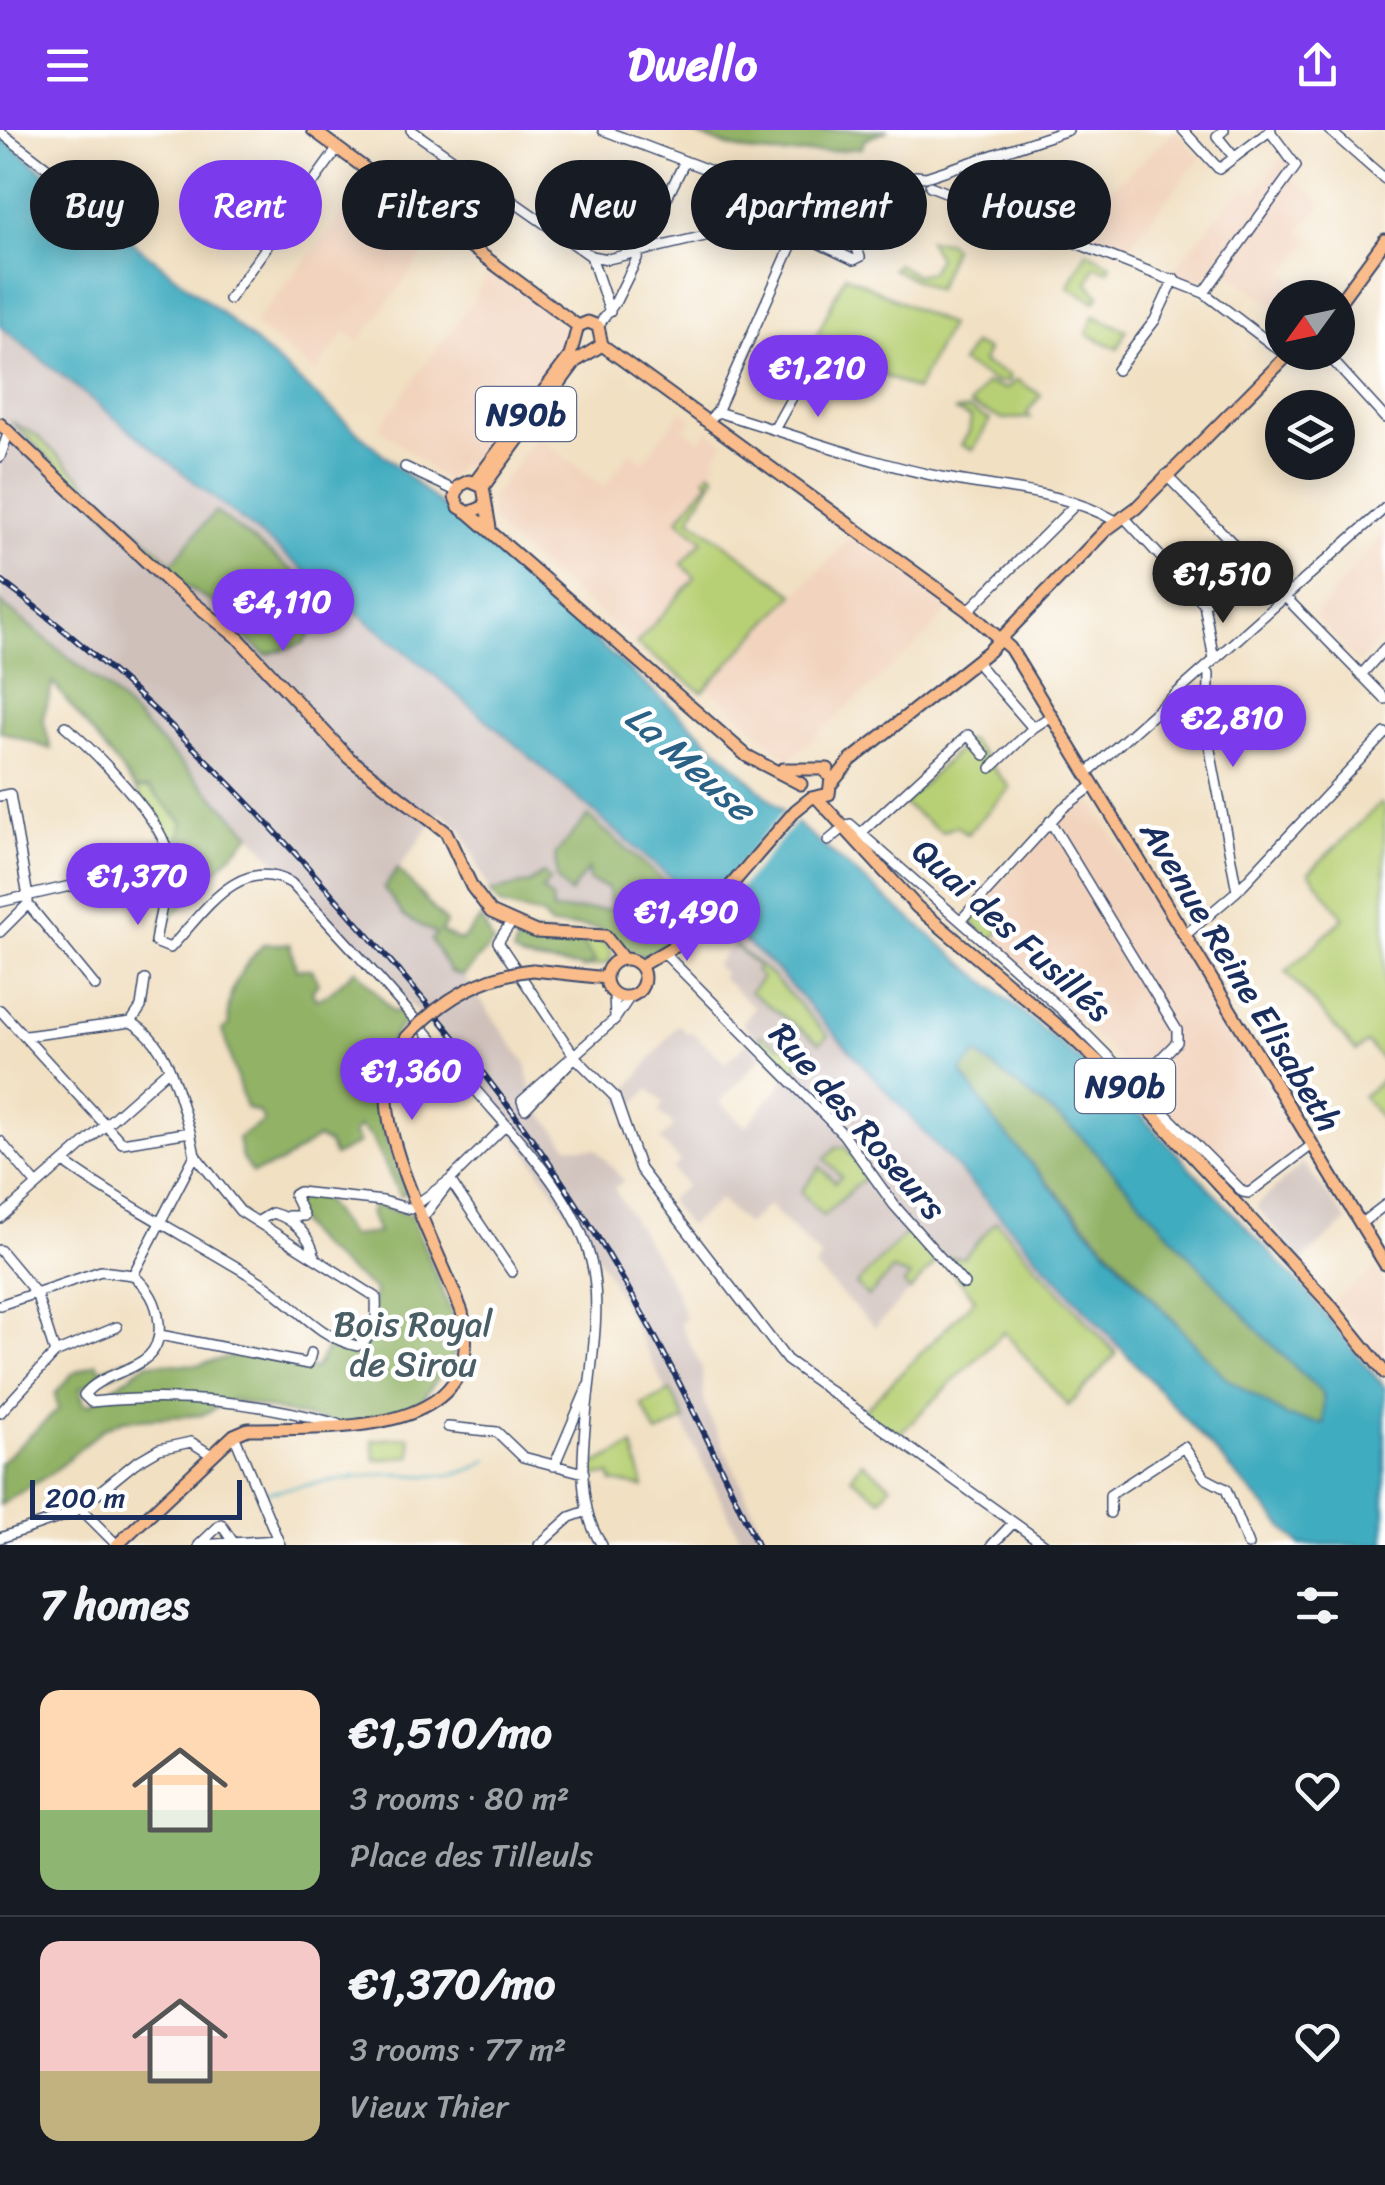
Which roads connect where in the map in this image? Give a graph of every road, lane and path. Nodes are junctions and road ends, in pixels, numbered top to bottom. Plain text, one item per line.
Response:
1 (411, 130) edge
2 (603, 130) edge
3 (1068, 130) edge
4 (1183, 130) edge
5 (1270, 130) edge
6 (1328, 130) edge
7 (316, 131) edge
8 (0, 132) edge
9 (1217, 132) edge
10 (338, 148) junction
11 (1234, 157) junction
12 (36, 160) edge
13 (685, 161) junction
14 (691, 163) edge
15 (322, 170) edge
16 (1385, 179) edge
17 (928, 182) junction
18 (927, 193) edge
19 (1385, 240) edge
20 (691, 242) edge
21 (264, 250) edge
22 (791, 250) edge
23 (640, 255) junction
24 (591, 256) junction
25 (1174, 280) junction
26 (1355, 281) edge
27 (1204, 292) junction
28 (229, 299) dead end
29 (610, 312) junction
30 (578, 326) junction
31 (598, 326) junction
32 (1265, 336) edge
33 (602, 345) junction
34 (580, 349) junction
35 (1117, 370) dead end
36 (1273, 370) edge
37 (1341, 370) edge
38 (806, 372) dead end
39 (713, 417) junction
40 (1385, 418) edge
41 (4, 427) edge
42 (775, 428) junction
43 (0, 457) edge
44 (405, 468) dead end
45 (1166, 475) junction
46 (479, 484) junction
47 (456, 491) junction
48 (1076, 504) junction
49 (483, 507) junction
50 (1385, 508) edge
51 (468, 513) junction
52 (1120, 518) junction
53 (492, 532) junction
54 (1251, 561) junction
55 (1286, 596) junction
56 (1204, 604) junction
57 (968, 611) junction
58 (1000, 637) junction
59 (1385, 648) edge
60 (1214, 660) junction
61 (976, 662) junction
62 (1205, 669) junction
63 (1362, 675) junction
64 (1385, 698) edge
65 (1052, 716) junction
66 (65, 726) dead end
67 (1033, 728) junction
68 (1385, 732) edge
69 (851, 760) junction
70 (762, 764) junction
71 (824, 770) junction
72 (807, 771) junction
73 (1086, 773) junction
74 (1094, 785) junction
75 (816, 792) junction
76 (0, 796) edge
77 (1050, 821) junction
78 (844, 826) junction
79 (862, 832) junction
80 (828, 841) dead end
81 (166, 864) junction
82 (1236, 891) junction
83 (28, 901) junction
84 (0, 902) edge
85 (961, 920) junction
86 (510, 924) junction
87 (0, 932) edge
88 (1184, 936) junction
89 (665, 954) junction
90 (624, 959) junction
91 (640, 966) junction
92 (606, 978) junction
93 (145, 980) dead end
94 (95, 986) dead end
95 (614, 994) junction
96 (629, 998) junction
97 (0, 1010) edge
98 (615, 1020) junction
99 (131, 1022) junction
100 (26, 1036) junction
101 (575, 1057) junction
102 (169, 1070) junction
103 (1138, 1082) junction
104 (506, 1125) junction
105 (104, 1127) junction
106 (190, 1132) junction
107 (0, 1142) edge
108 (1312, 1145) junction
109 (195, 1155) junction
110 (64, 1162) junction
111 (450, 1180) junction
112 (37, 1186) junction
113 (1385, 1205) edge
114 (422, 1211) junction
115 (288, 1216) junction
116 (0, 1218) edge
117 (161, 1219) junction
118 (257, 1222) junction
119 (1360, 1224) junction
120 (0, 1250) edge
121 (315, 1258) junction
122 (1385, 1264) edge
123 (512, 1272) dead end
124 (133, 1276) junction
125 (964, 1284) dead end
126 (36, 1293) junction
127 (0, 1305) edge
128 (116, 1327) dead end
129 (160, 1335) junction
130 (311, 1352) dead end
131 (55, 1354) junction
132 (1385, 1373) edge
133 (590, 1384) junction
134 (0, 1413) edge
135 (345, 1426) junction
136 (448, 1426) dead end
137 (234, 1435) junction
138 (210, 1454) junction
139 (554, 1466) junction
140 (584, 1473) junction
141 (80, 1508) junction
142 (587, 1511) junction
143 (1110, 1513) dead end
144 (1013, 1523) junction
145 (0, 1538) edge
146 (234, 1542) junction
147 (279, 1542) edge
148 (117, 1545) edge
149 (199, 1545) edge
150 (539, 1545) edge
151 (602, 1545) edge
152 (992, 1545) edge
153 (1045, 1545) edge
154 (1248, 1545) edge

1 - 24 street
2 - 13 street
3 - 17 street
4 - 11 street
5 - 11 street
5 - 27 street
6 - 16 street
7 - 10 main road
8 - 12 street
9 - 11 street
10 - 15 street
10 - 30 main road
13 - 14 street
13 - 23 street
17 - 18 street
17 - 25 street
19 - 26 main road
20 - 23 street
21 - 28 street
22 - 39 street
23 - 24 street
23 - 29 street
24 - 29 street
25 - 27 street
25 - 35 street
27 - 32 street
29 - 31 street
30 - 31 main road
30 - 34 main road
31 - 33 main road
33 - 34 main road
33 - 39 main road, Avenue Reine Elisabeth
34 - 46 main road, N90b
36 - 45 main road
37 - 40 street
38 - 42 street
39 - 42 street
39 - 57 main road, Avenue Reine Elisabeth
41 - 43 street
41 - 86 main road
42 - 48 street
44 - 47 street
45 - 52 main road
45 - 54 street
46 - 47 main road
46 - 49 main road
47 - 51 main road
48 - 52 street
48 - 57 street
49 - 51 main road
49 - 53 main road, N90b
50 - 55 street
51 - 53 main road, N90b
52 - 56 street
52 - 58 main road
53 - 70 main road, N90b
54 - 55 street
54 - 56 street
55 - 60 street
55 - 63 street
56 - 60 street
57 - 58 main road, Avenue Reine Elisabeth
58 - 61 main road
58 - 65 main road, Avenue Reine Elisabeth
59 - 63 street
60 - 62 street
61 - 67 street
61 - 69 main road
62 - 73 street
62 - 82 street
63 - 64 street
65 - 67 street
65 - 73 main road, Avenue Reine Elisabeth
66 - 81 street
67 - 79 street
68 - 82 street
69 - 71 main road
69 - 75 main road
70 - 72 main road
70 - 75 main road, N90b
71 - 72 main road
71 - 75 main road
72 - 75 main road
73 - 74 main road, Avenue Reine Elisabeth
74 - 77 street
74 - 88 main road, Avenue Reine Elisabeth
75 - 78 main road, N90b
75 - 89 main road
76 - 83 street
77 - 85 street
77 - 103 street
78 - 79 street, Quai des Fusillés
78 - 80 street
78 - 132 main road, N90b
79 - 85 street, Quai des Fusillés
81 - 83 street
81 - 104 street
82 - 88 street
83 - 84 street
83 - 87 street
83 - 94 street
85 - 103 street, Quai des Fusillés
86 - 90 main road
86 - 101 street
88 - 108 main road, Avenue Reine Elisabeth
89 - 91 main road
89 - 125 street, Rue des Roseurs
90 - 91 main road
90 - 92 main road
91 - 96 main road
92 - 95 main road
92 - 114 main road, bridge
93 - 99 street
95 - 96 main road
95 - 98 street
96 - 98 street
97 - 100 street
98 - 101 street
99 - 100 street
99 - 102 street
100 - 105 street
101 - 101 street
101 - 144 street
102 - 105 street
102 - 106 street
103 - 108 street, Quai des Fusillés
104 - 111 street
104 - 133 street
105 - 106 street
105 - 110 street
106 - 109 street
107 - 112 street
108 - 119 main road, Avenue Reine Elisabeth
109 - 117 street
109 - 118 street
110 - 112 street
110 - 117 street
111 - 114 street
111 - 123 street
112 - 116 street
113 - 119 street
114 - 115 street
114 - 135 main road
115 - 118 street
115 - 121 street
117 - 121 street
117 - 124 street
118 - 121 street
119 - 122 main road, Avenue Reine Elisabeth
120 - 126 street
124 - 126 street
124 - 129 street
126 - 127 street
126 - 131 street
128 - 131 street
129 - 130 street
129 - 135 street
131 - 134 street
133 - 139 street
133 - 140 street
135 - 137 main road
136 - 139 street
137 - 138 main road
137 - 147 street
138 - 141 street
138 - 148 main road
139 - 140 street
140 - 142 street
141 - 145 street
141 - 148 street
142 - 150 street
142 - 151 street
143 - 154 street
144 - 152 street
144 - 153 street
146 - 147 street
146 - 149 street
146 - 149 street

